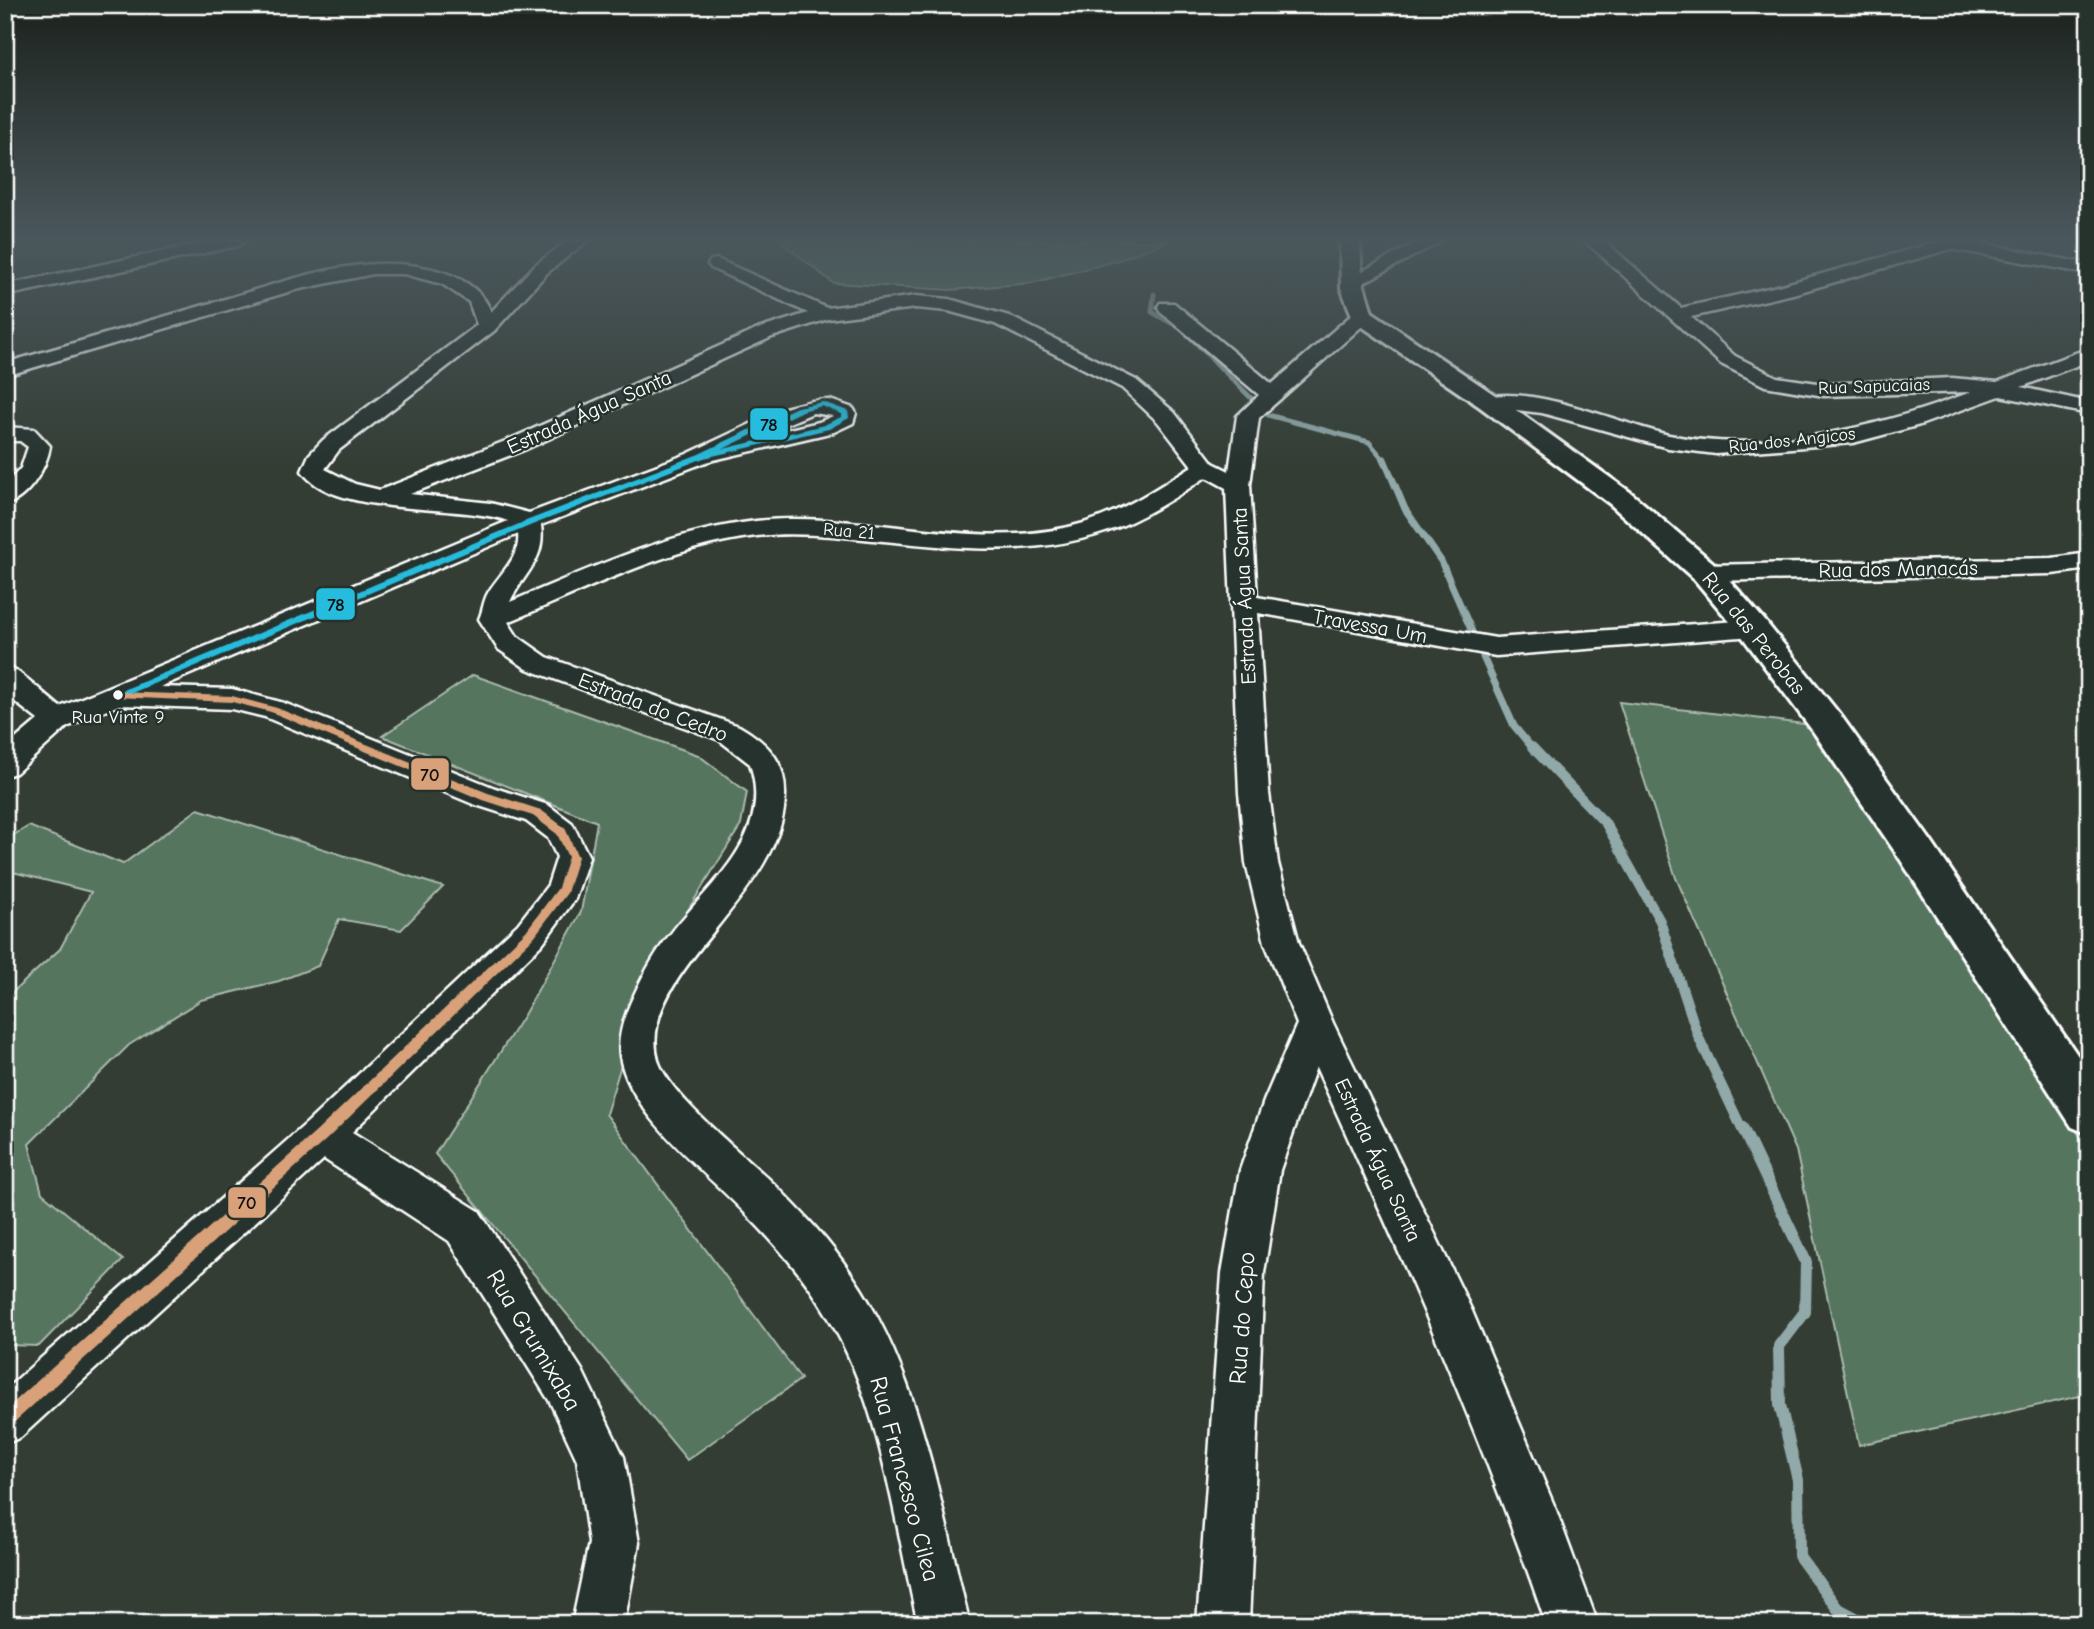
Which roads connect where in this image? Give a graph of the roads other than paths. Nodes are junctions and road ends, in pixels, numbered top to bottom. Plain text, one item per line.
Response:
1 (184, 317) edge
2 (483, 317) edge
3 (496, 317) edge
4 (815, 317) edge
5 (991, 317) edge
6 (1179, 317) edge
7 (1361, 317) edge
8 (1364, 317) edge
9 (1678, 317) edge
10 (487, 327) junction
11 (2089, 354) edge
12 (5, 370) edge
13 (1994, 388) junction
14 (1272, 395) junction
15 (1489, 402) junction
16 (2089, 408) edge
17 (5, 434) edge
18 (702, 456) junction
19 (1205, 468) junction
20 (1238, 485) junction
21 (383, 496) junction
22 (5, 498) edge
23 (530, 523) junction
24 (2089, 561) edge
25 (1706, 573) junction
26 (1245, 603) junction
27 (492, 619) junction
28 (1753, 628) junction
29 (5, 674) edge
30 (118, 695) junction
31 (57, 720) junction
32 (5, 765) edge
33 (1315, 1024) junction
34 (2089, 1112) edge
35 (322, 1135) junction
36 (843, 1299) joint
37 (5, 1421) edge
38 (598, 1624) edge
39 (944, 1624) edge
40 (1223, 1624) edge
41 (1572, 1624) edge

1 - 12 street
2 - 10 street
3 - 10 street
4 - 21 street, Estrada Água Santa
5 - 19 street, Estrada Água Santa
6 - 14 street
7 - 14 street
8 - 15 street, Rua das Perobas
9 - 13 street, Rua Sapucaias
10 - 21 street
11 - 13 street, Rua dos Angicos
13 - 15 street, Rua dos Angicos
13 - 16 street, Rua Sapucaias
14 - 20 street
15 - 25 street, Rua das Perobas
17 - 22 street
18 - 18 street
18 - 23 street
19 - 20 street, Estrada Água Santa
19 - 27 street, Rua 21
20 - 26 street, Estrada Água Santa
21 - 23 street
23 - 27 street
23 - 30 street
24 - 25 street, Rua dos Manacás
25 - 28 street, Rua das Perobas
26 - 28 street, Travessa Um
26 - 33 street, Estrada Água Santa
27 - 36 street, Estrada do Cedro
28 - 34 street, Rua das Perobas
29 - 31 street
30 - 31 street
30 - 35 street
31 - 32 street
33 - 40 street, Rua do Cepo
33 - 41 street, Estrada Água Santa
35 - 37 street
35 - 38 street, Rua Grumixaba
36 - 39 street, Rua Francesco Cilea

